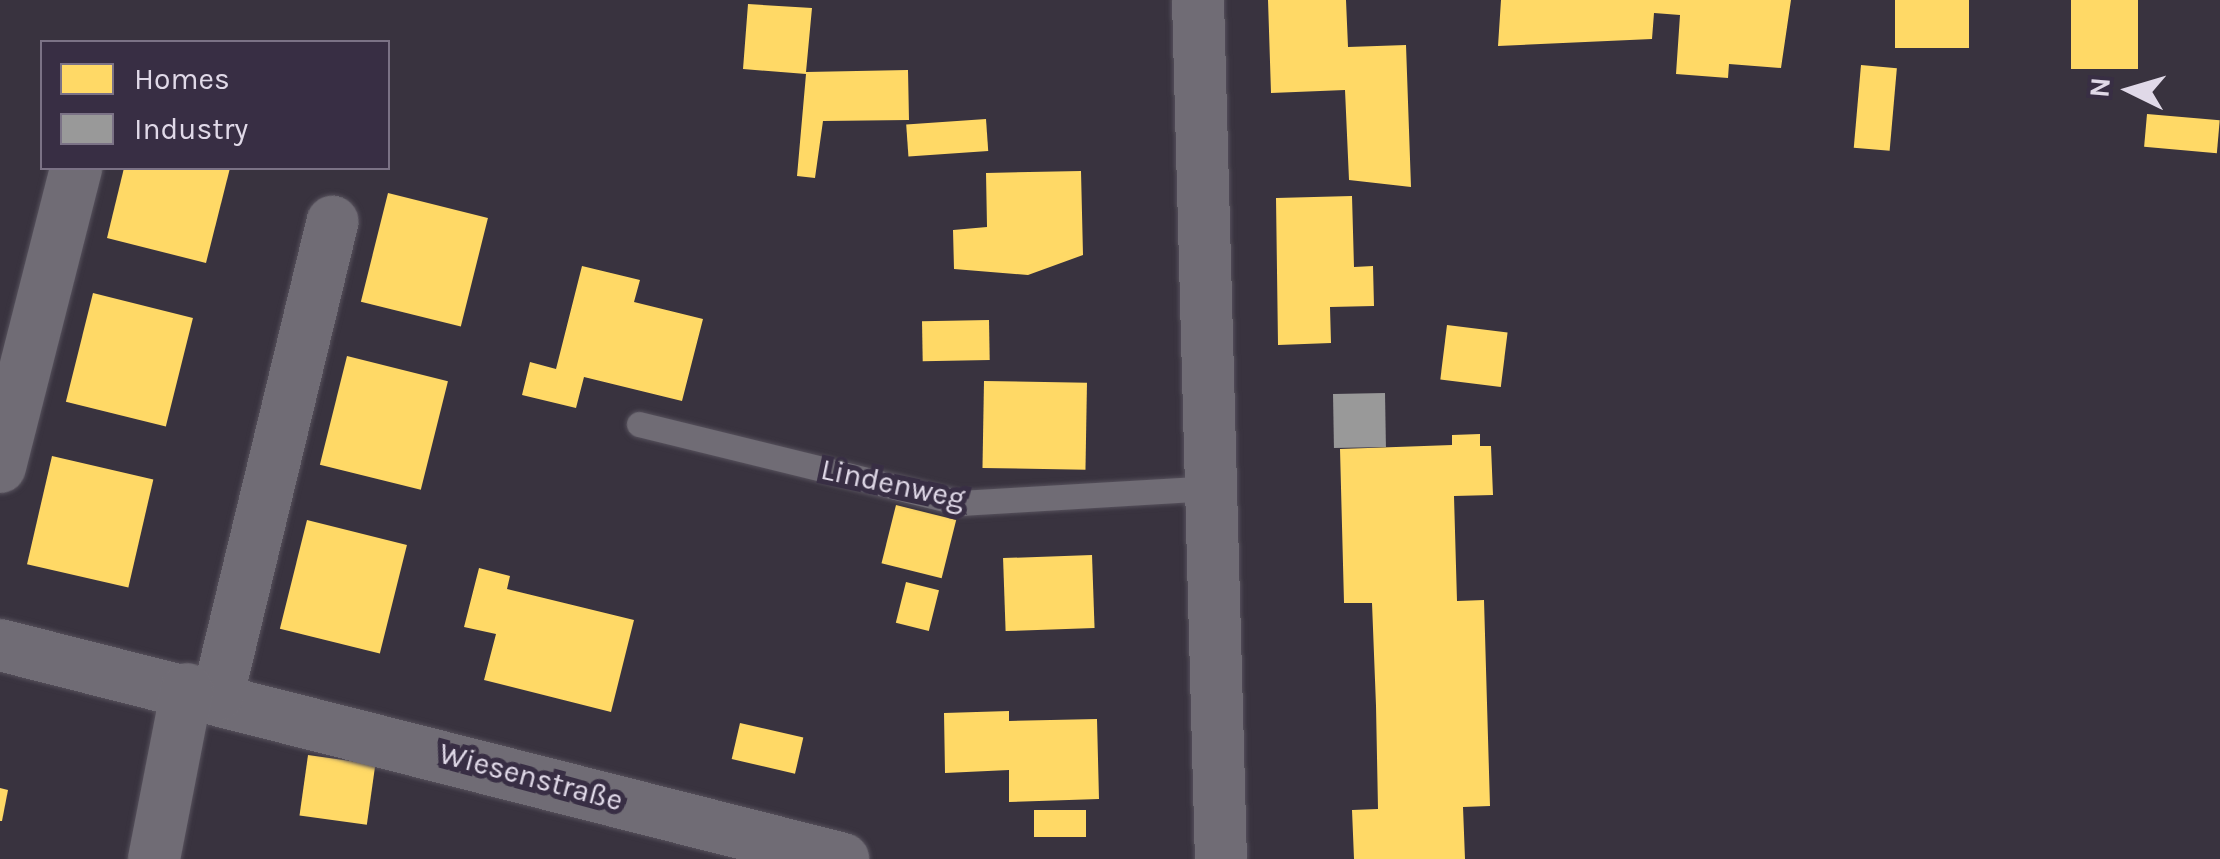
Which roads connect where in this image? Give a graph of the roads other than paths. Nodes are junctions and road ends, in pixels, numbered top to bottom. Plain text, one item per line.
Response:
1 (1198, 0) edge
2 (75, 170) edge
3 (332, 222) dead end
4 (640, 424) dead end
5 (0, 467) edge
6 (1211, 488) junction
7 (0, 645) edge
8 (202, 692) junction
9 (154, 859) edge
10 (844, 859) edge
11 (1221, 859) edge

1 - 6 street
2 - 5 street
3 - 8 street
4 - 6 lane, Lindenweg
6 - 11 street
7 - 8 street, Wiesenstraße
8 - 9 street
8 - 10 street, Wiesenstraße

